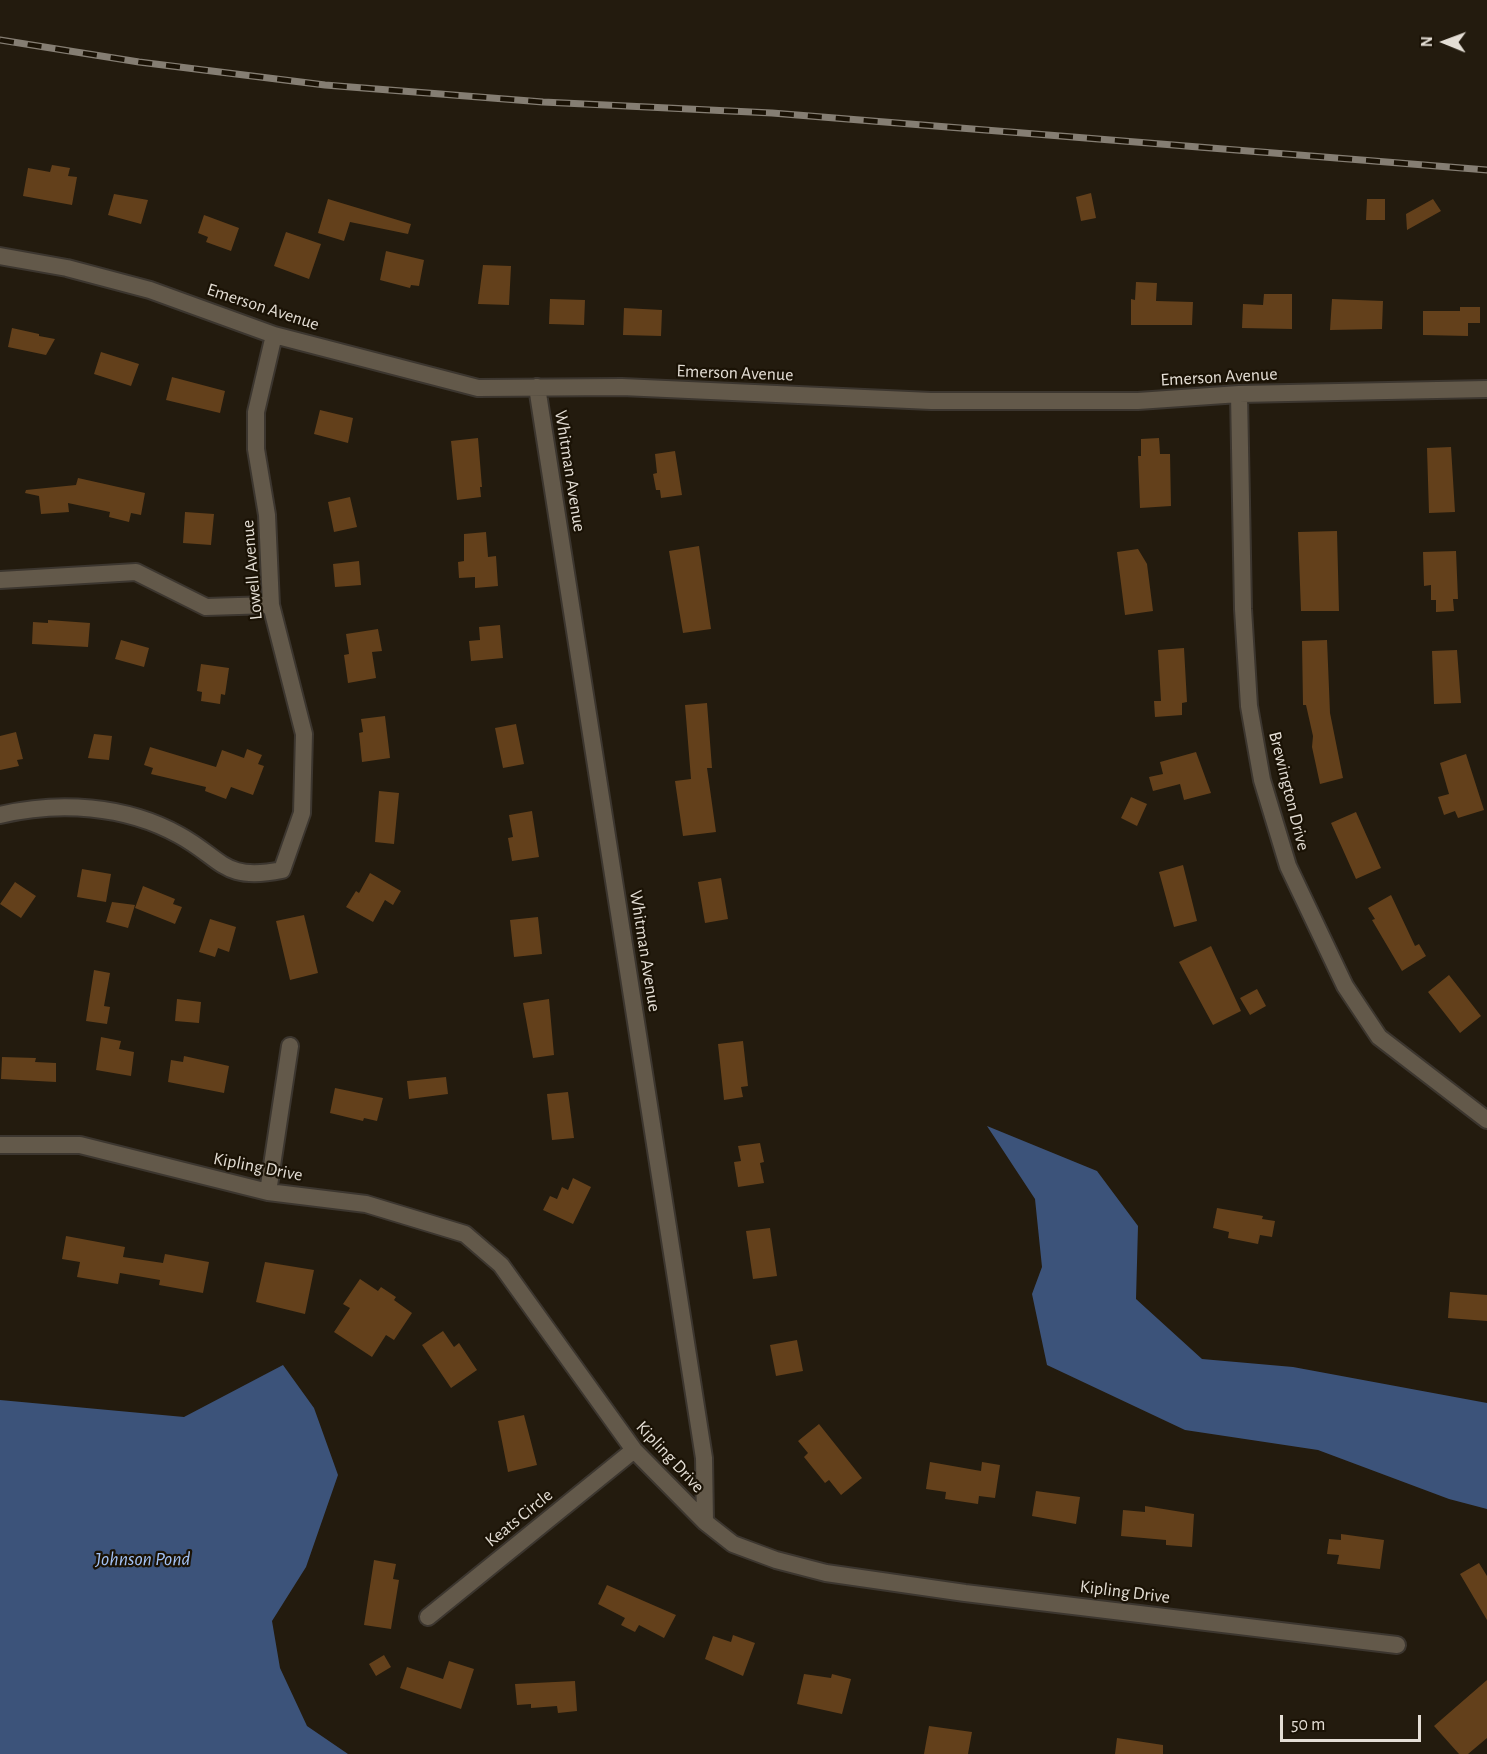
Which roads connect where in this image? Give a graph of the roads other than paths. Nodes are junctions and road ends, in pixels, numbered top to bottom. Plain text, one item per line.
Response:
1 (0, 256) edge
2 (274, 335) junction
3 (537, 387) junction
4 (1487, 389) edge
5 (1239, 394) junction
6 (0, 580) edge
7 (271, 605) junction
8 (0, 815) edge
9 (290, 1046) dead end
10 (1487, 1120) edge
11 (0, 1145) edge
12 (268, 1192) junction
13 (634, 1450) junction
14 (705, 1522) junction
15 (428, 1617) dead end
16 (1397, 1645) dead end

1 - 2 street, Emerson Avenue
2 - 3 street, Emerson Avenue
2 - 7 street, Lowell Avenue
3 - 5 street, Emerson Avenue
3 - 14 street, Whitman Avenue
4 - 5 street, Emerson Avenue
5 - 10 street, Brewington Drive
6 - 7 street
7 - 8 street, Lowell Avenue
9 - 12 street
11 - 12 street, Kipling Drive
12 - 13 street, Kipling Drive
13 - 14 street, Kipling Drive
13 - 15 street, Keats Circle
14 - 16 street, Kipling Drive

